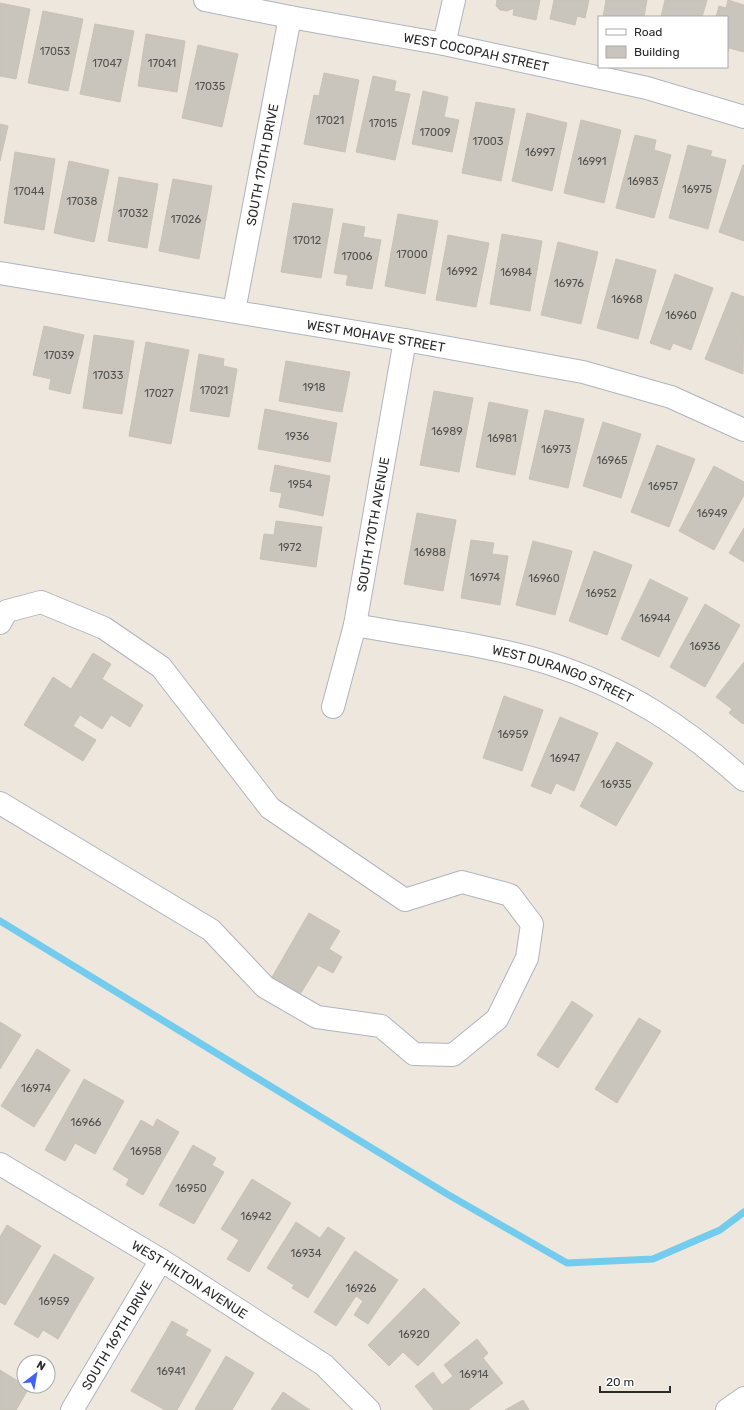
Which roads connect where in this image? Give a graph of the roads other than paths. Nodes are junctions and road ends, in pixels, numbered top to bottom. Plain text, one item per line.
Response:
1 (204, 0) edge
2 (454, 0) edge
3 (290, 17) junction
4 (444, 44) junction
5 (744, 116) edge
6 (0, 273) edge
7 (234, 311) junction
8 (406, 340) junction
9 (744, 430) edge
10 (0, 623) edge
11 (355, 625) junction
12 (333, 707) dead end
13 (744, 780) edge
14 (0, 803) edge
15 (0, 1164) edge
16 (161, 1260) junction
17 (744, 1398) edge
18 (72, 1410) edge
19 (369, 1410) edge
20 (727, 1410) edge

1 - 3 street, WEST COCOPAH STREET
2 - 4 street
3 - 4 street, WEST COCOPAH STREET
3 - 7 street, SOUTH 170TH DRIVE
4 - 5 street, WEST COCOPAH STREET
6 - 7 street, WEST MOHAVE STREET
7 - 8 street, WEST MOHAVE STREET
8 - 9 street, WEST MOHAVE STREET
8 - 11 street, SOUTH 170TH AVENUE
10 - 14 street
11 - 12 street, SOUTH 170TH AVENUE
11 - 13 street, WEST DURANGO STREET
15 - 16 street, WEST HILTON AVENUE
16 - 18 street, SOUTH 169TH DRIVE
16 - 19 street, WEST HILTON AVENUE
17 - 20 street

